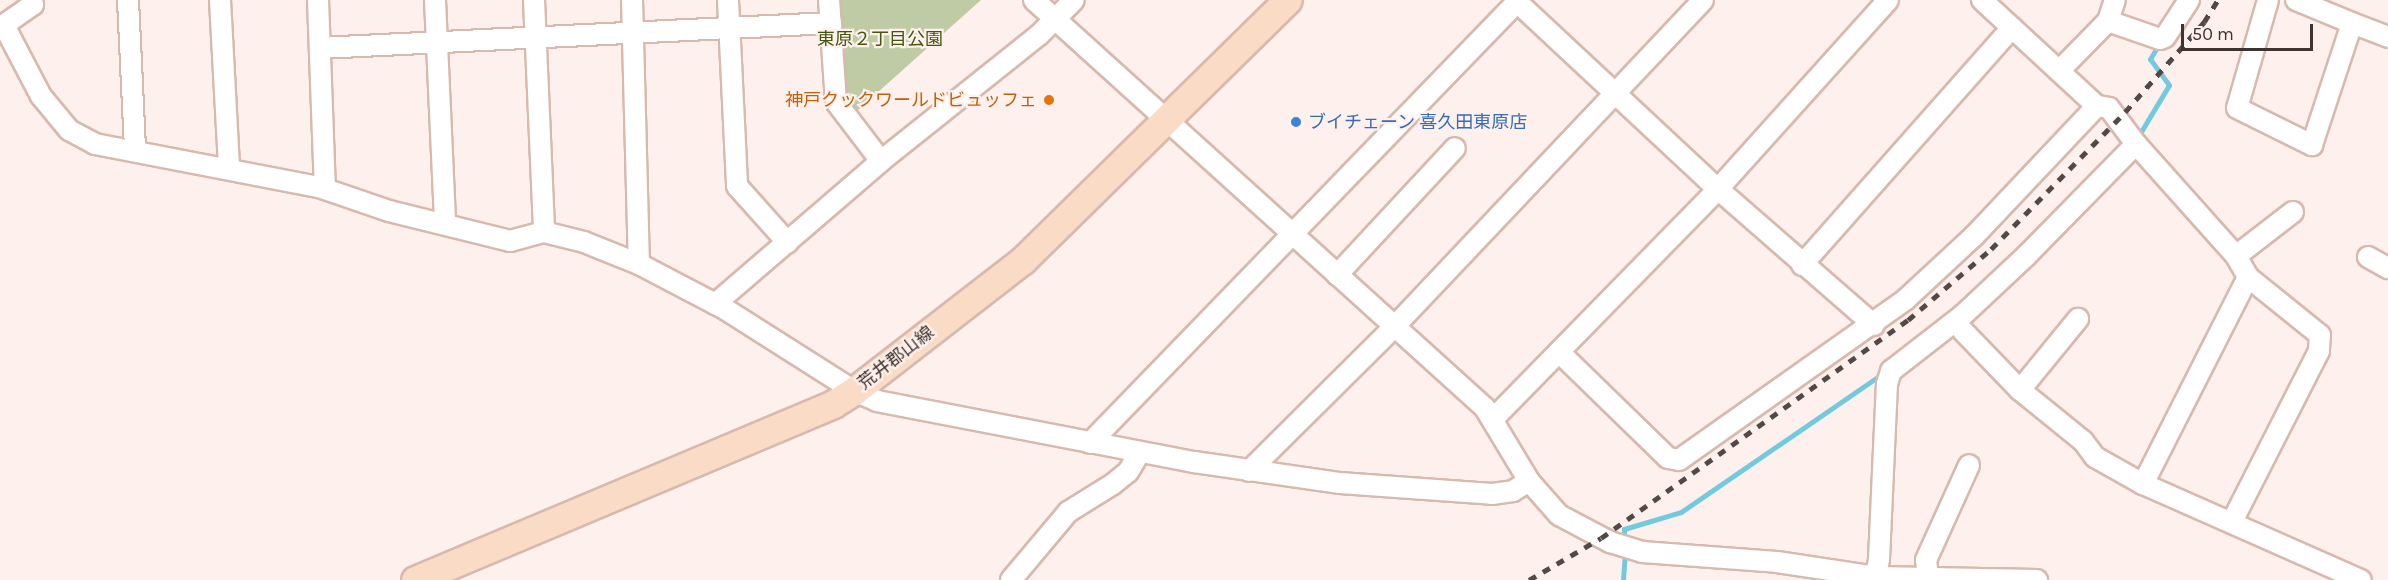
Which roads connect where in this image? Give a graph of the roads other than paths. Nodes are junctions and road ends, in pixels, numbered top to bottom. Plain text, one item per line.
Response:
1 (33, 0) edge
2 (128, 0) edge
3 (220, 0) edge
4 (318, 0) edge
5 (435, 0) edge
6 (534, 0) edge
7 (632, 0) edge
8 (728, 0) edge
9 (829, 0) edge
10 (1034, 0) edge
11 (1074, 0) edge
12 (1288, 0) edge
13 (1703, 0) edge
14 (1888, 0) edge
15 (1982, 0) edge
16 (2115, 0) edge
17 (2189, 0) edge
18 (2268, 0) edge
19 (2296, 0) edge
20 (1517, 1) edge
21 (2332, 6) edge
22 (1055, 19) junction
23 (2108, 21) junction
24 (831, 22) junction
25 (2352, 23) junction
26 (1, 26) edge
27 (729, 27) junction
28 (2012, 28) junction
29 (634, 32) junction
30 (535, 36) junction
31 (2388, 37) edge
32 (436, 41) junction
33 (320, 48) junction
34 (2059, 71) junction
35 (1613, 93) junction
36 (2097, 105) junction
37 (1168, 121) junction
38 (2136, 144) junction
39 (1455, 148) dead end
40 (135, 150) junction
41 (881, 161) junction
42 (229, 168) junction
43 (325, 189) junction
44 (1718, 189) junction
45 (2292, 212) dead end
46 (445, 224) junction
47 (544, 232) junction
48 (1291, 234) junction
49 (788, 243) junction
50 (2236, 255) junction
51 (2368, 257) dead end
52 (639, 264) junction
53 (1802, 265) junction
54 (2388, 268) edge
55 (1337, 274) junction
56 (2248, 277) junction
57 (715, 304) junction
58 (2078, 319) dead end
59 (1874, 325) junction
60 (1395, 326) junction
61 (1963, 331) dead end
62 (1558, 352) junction
63 (2020, 390) junction
64 (854, 391) junction
65 (1494, 418) junction
66 (1090, 443) junction
67 (1140, 452) junction
68 (1969, 465) dead end
69 (1249, 471) junction
70 (1528, 481) junction
71 (2143, 483) junction
72 (2232, 522) junction
73 (1928, 578) junction
74 (1875, 579) edge
75 (2027, 579) edge
76 (414, 580) edge
77 (1011, 580) edge
78 (2361, 580) edge

1 - 26 street
2 - 40 street
3 - 42 street
4 - 33 street
5 - 32 street
6 - 30 street
7 - 29 street
8 - 27 street
9 - 24 street
10 - 22 street
11 - 22 street
12 - 37 main road, 荒井郡山線
13 - 35 street
14 - 44 street
15 - 28 street
16 - 23 street
17 - 23 street
18 - 25 street
19 - 21 street
20 - 35 street
20 - 48 street
21 - 25 street
22 - 37 street
22 - 41 street
23 - 34 street
24 - 27 street
24 - 41 street
25 - 31 street
26 - 40 street
27 - 29 street
27 - 49 street
28 - 34 street
28 - 53 street
29 - 30 street
29 - 52 street
30 - 32 street
30 - 47 street
32 - 33 street
32 - 46 street
33 - 43 street
34 - 36 street
35 - 44 street
35 - 60 street
36 - 38 street
36 - 59 street
37 - 48 street
37 - 64 main road, 荒井郡山線
38 - 50 street
38 - 74 street
39 - 55 street
40 - 42 street
41 - 49 street
42 - 43 street
43 - 46 street
44 - 53 street
44 - 62 street
45 - 50 street
46 - 47 street
47 - 52 street
48 - 55 street
48 - 66 street
49 - 57 street
50 - 56 street
51 - 54 street
52 - 57 street
53 - 59 street
55 - 60 street
56 - 71 street
56 - 72 street
57 - 64 street
58 - 63 street
59 - 62 street
60 - 65 street
60 - 69 street
61 - 63 street
62 - 65 street
63 - 71 street
64 - 66 street
64 - 76 main road, 荒井郡山線
65 - 70 street
66 - 67 street
67 - 69 street
67 - 77 street
68 - 73 street
69 - 70 street
70 - 74 street
71 - 72 street
72 - 78 street
73 - 74 street
73 - 75 street

